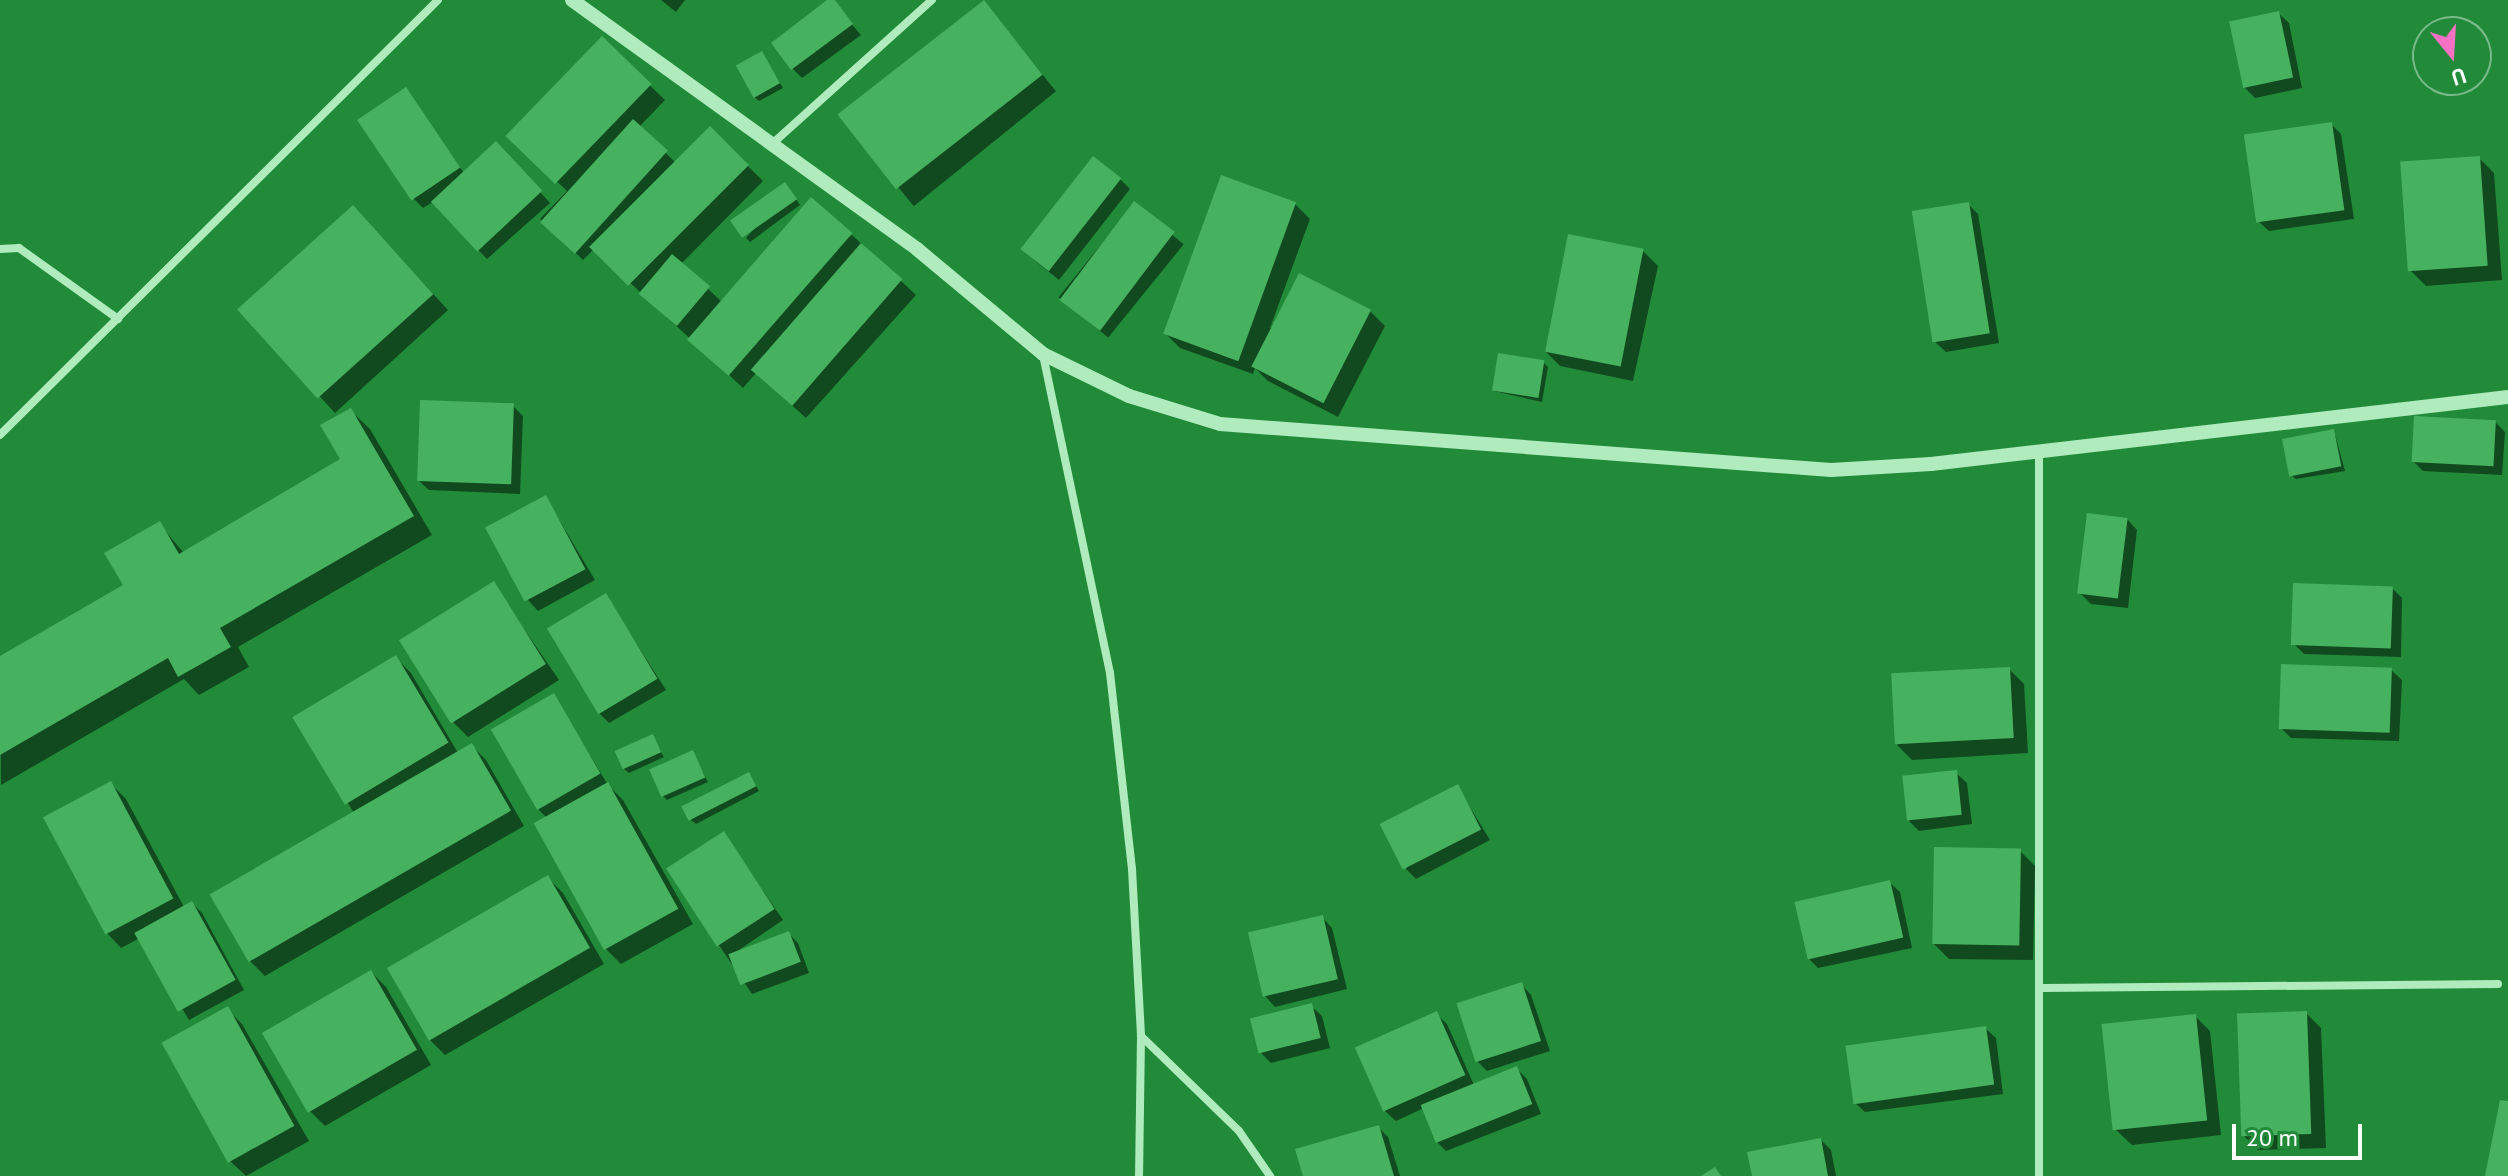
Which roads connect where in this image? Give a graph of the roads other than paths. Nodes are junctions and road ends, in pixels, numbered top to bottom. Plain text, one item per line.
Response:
1 (438, 0) edge
2 (572, 0) edge
3 (932, 0) edge
4 (772, 144) junction
5 (0, 249) edge
6 (118, 319) junction
7 (1043, 354) junction
8 (2508, 397) edge
9 (0, 435) edge
10 (2039, 451) junction
11 (2498, 984) dead end
12 (2043, 988) junction
13 (1141, 1036) junction
14 (1139, 1176) edge
15 (1270, 1176) edge
16 (2039, 1176) edge

1 - 6 street
2 - 4 street
3 - 4 street
4 - 7 street
5 - 6 street
6 - 9 street
7 - 10 street
7 - 13 street
8 - 10 street
10 - 12 street
11 - 12 street
12 - 16 street
13 - 14 street
13 - 15 street

